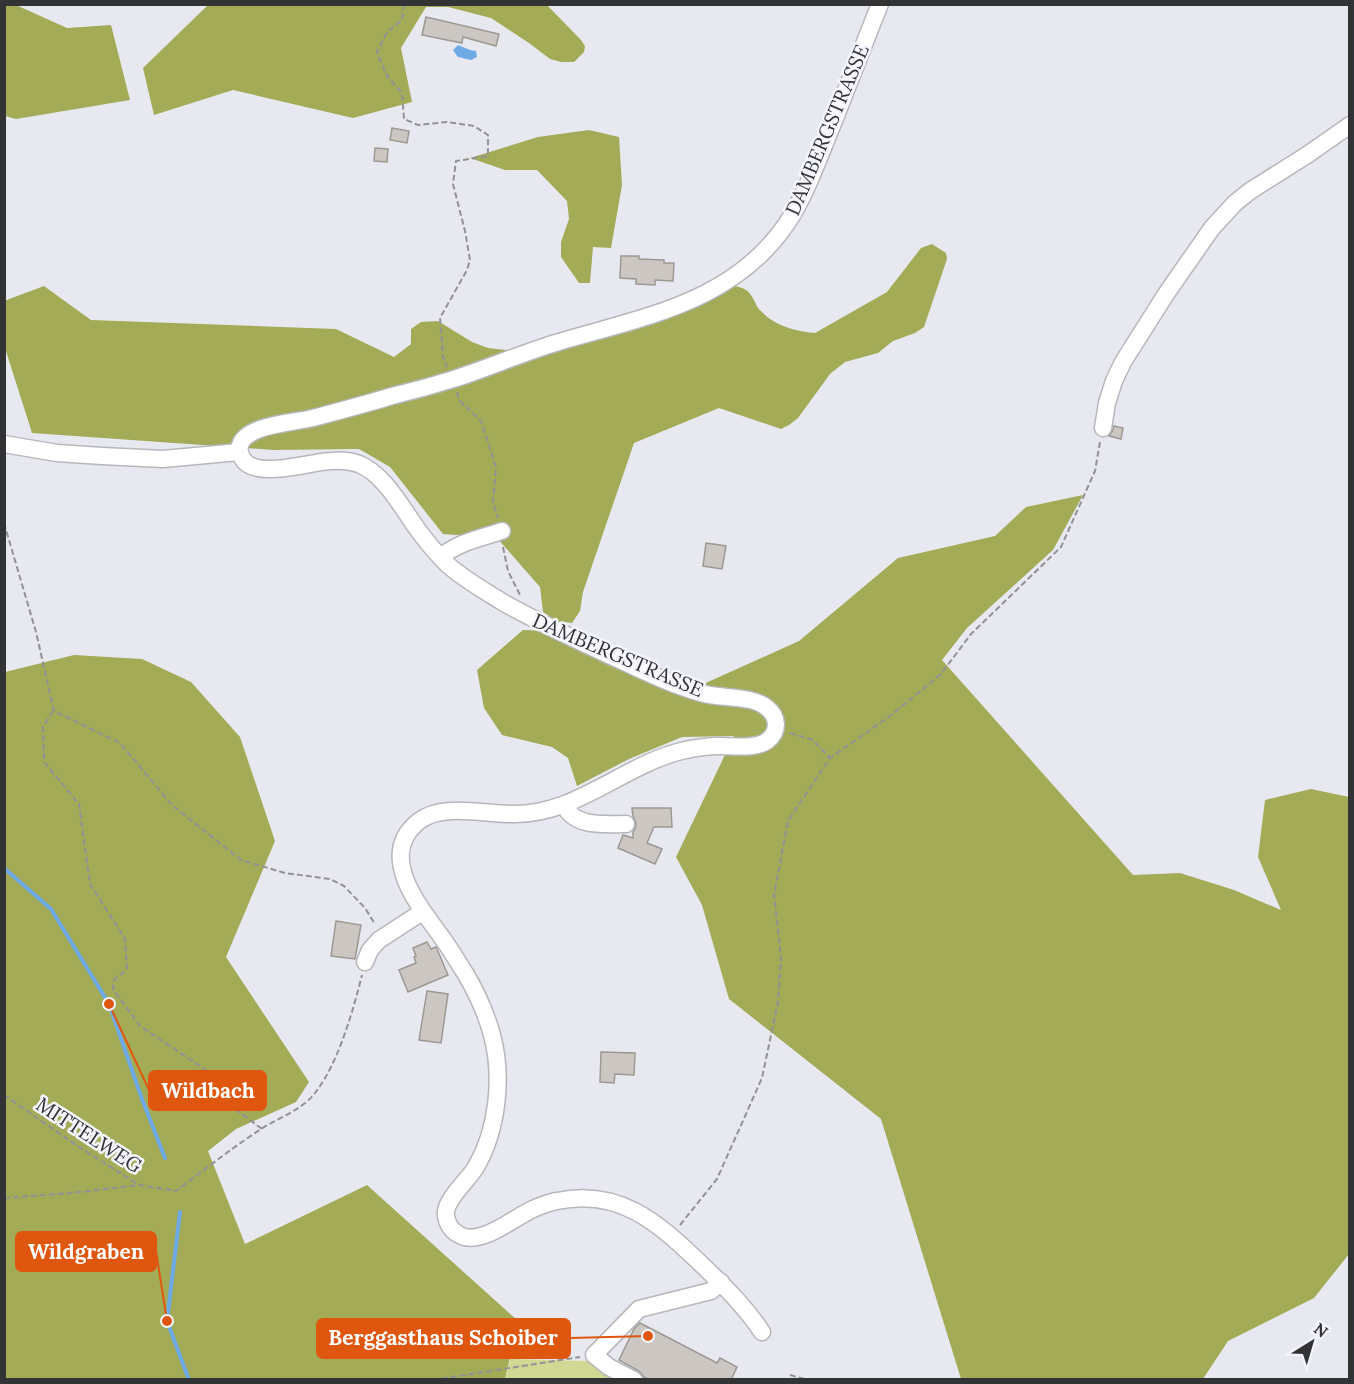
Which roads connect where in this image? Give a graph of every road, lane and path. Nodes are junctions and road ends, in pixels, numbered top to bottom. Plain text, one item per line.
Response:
1 (404, 4) edge
2 (879, 4) edge
3 (1350, 125) edge
4 (452, 380) junction
5 (1103, 428) joint
6 (4, 444) edge
7 (239, 452) junction
8 (4, 522) edge
9 (502, 531) junction
10 (441, 557) junction
11 (523, 614) junction
12 (54, 711) junction
13 (776, 729) junction
14 (830, 759) junction
15 (564, 805) junction
16 (626, 824) dead end
17 (423, 912) junction
18 (383, 937) junction
19 (365, 962) joint
20 (4, 1095) edge
21 (262, 1129) junction
22 (139, 1185) junction
23 (4, 1198) edge
24 (687, 1217) dead end
25 (721, 1282) junction
26 (762, 1332) dead end
27 (594, 1355) junction
28 (790, 1375) dead end
29 (433, 1380) edge
30 (634, 1380) edge
31 (808, 1380) edge

1 - 4 path
2 - 4 street, DAMBERGSTRASSE
3 - 5 street
4 - 7 street, DAMBERGSTRASSE
4 - 9 path
5 - 14 path
6 - 7 street
7 - 10 street, DAMBERGSTRASSE
8 - 12 path
9 - 10 street
9 - 11 path
10 - 11 street, DAMBERGSTRASSE
11 - 13 street, DAMBERGSTRASSE
12 - 18 path
12 - 21 path
13 - 14 path
13 - 15 street
14 - 24 path
15 - 16 street
15 - 17 street
17 - 18 street
17 - 25 street
18 - 19 street
19 - 21 path, MITTELWEG
20 - 22 path, MITTELWEG
21 - 22 path, MITTELWEG
22 - 23 path
25 - 26 street
25 - 27 street
27 - 29 path
27 - 30 street
28 - 31 path

